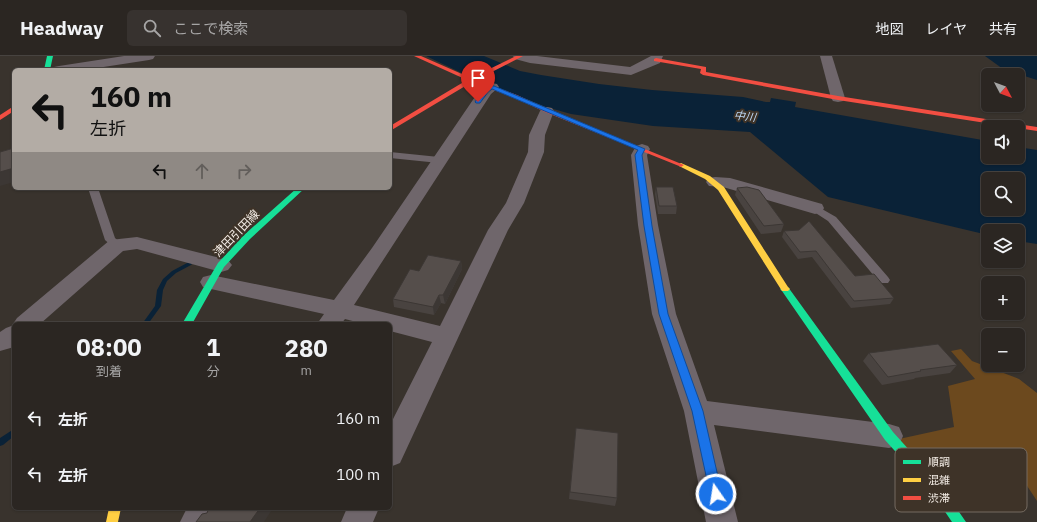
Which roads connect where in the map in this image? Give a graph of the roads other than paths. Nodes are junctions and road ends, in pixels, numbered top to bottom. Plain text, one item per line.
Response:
1 (50, 56) edge
2 (149, 56) edge
3 (417, 56) edge
4 (519, 56) edge
5 (826, 56) edge
6 (656, 58) edge
7 (47, 68) edge
8 (72, 68) edge
9 (472, 79) junction
10 (492, 87) junction
11 (838, 98) junction
12 (12, 109) edge
13 (547, 111) junction
14 (0, 118) edge
15 (392, 128) edge
16 (1037, 129) edge
17 (642, 149) junction
18 (392, 155) edge
19 (439, 160) junction
20 (715, 182) junction
21 (94, 190) edge
22 (299, 190) edge
23 (815, 208) joint
24 (118, 245) junction
25 (216, 274) junction
26 (884, 280) dead end
27 (334, 317) edge
28 (27, 322) edge
29 (188, 322) edge
30 (362, 322) edge
31 (392, 327) edge
32 (12, 336) edge
33 (446, 337) junction
34 (0, 342) edge
35 (697, 411) junction
36 (889, 436) junction
37 (900, 448) edge
38 (392, 450) edge
39 (115, 510) edge
40 (204, 510) edge
41 (363, 510) edge
42 (953, 512) edge
43 (112, 522) edge
44 (196, 522) edge
45 (357, 522) edge
46 (722, 522) edge
47 (960, 522) edge

1 - 7 street
2 - 8 street
3 - 9 street
4 - 6 street
4 - 9 street
5 - 11 street
6 - 11 street
9 - 10 street
9 - 15 street
10 - 13 street
10 - 19 street
11 - 16 street
12 - 14 street
13 - 17 street
13 - 33 street
17 - 20 street
17 - 35 street
18 - 19 lane
19 - 27 street
20 - 23 street
20 - 36 street
21 - 24 lane
22 - 25 street, 津田引田線
23 - 26 lane
24 - 25 street
24 - 28 street
25 - 27 street
25 - 29 street, 津田引田線
27 - 30 street
31 - 33 street
32 - 34 street
33 - 38 street
35 - 36 street
35 - 46 street
36 - 37 street
39 - 43 street
40 - 44 street
41 - 45 street
42 - 47 street

